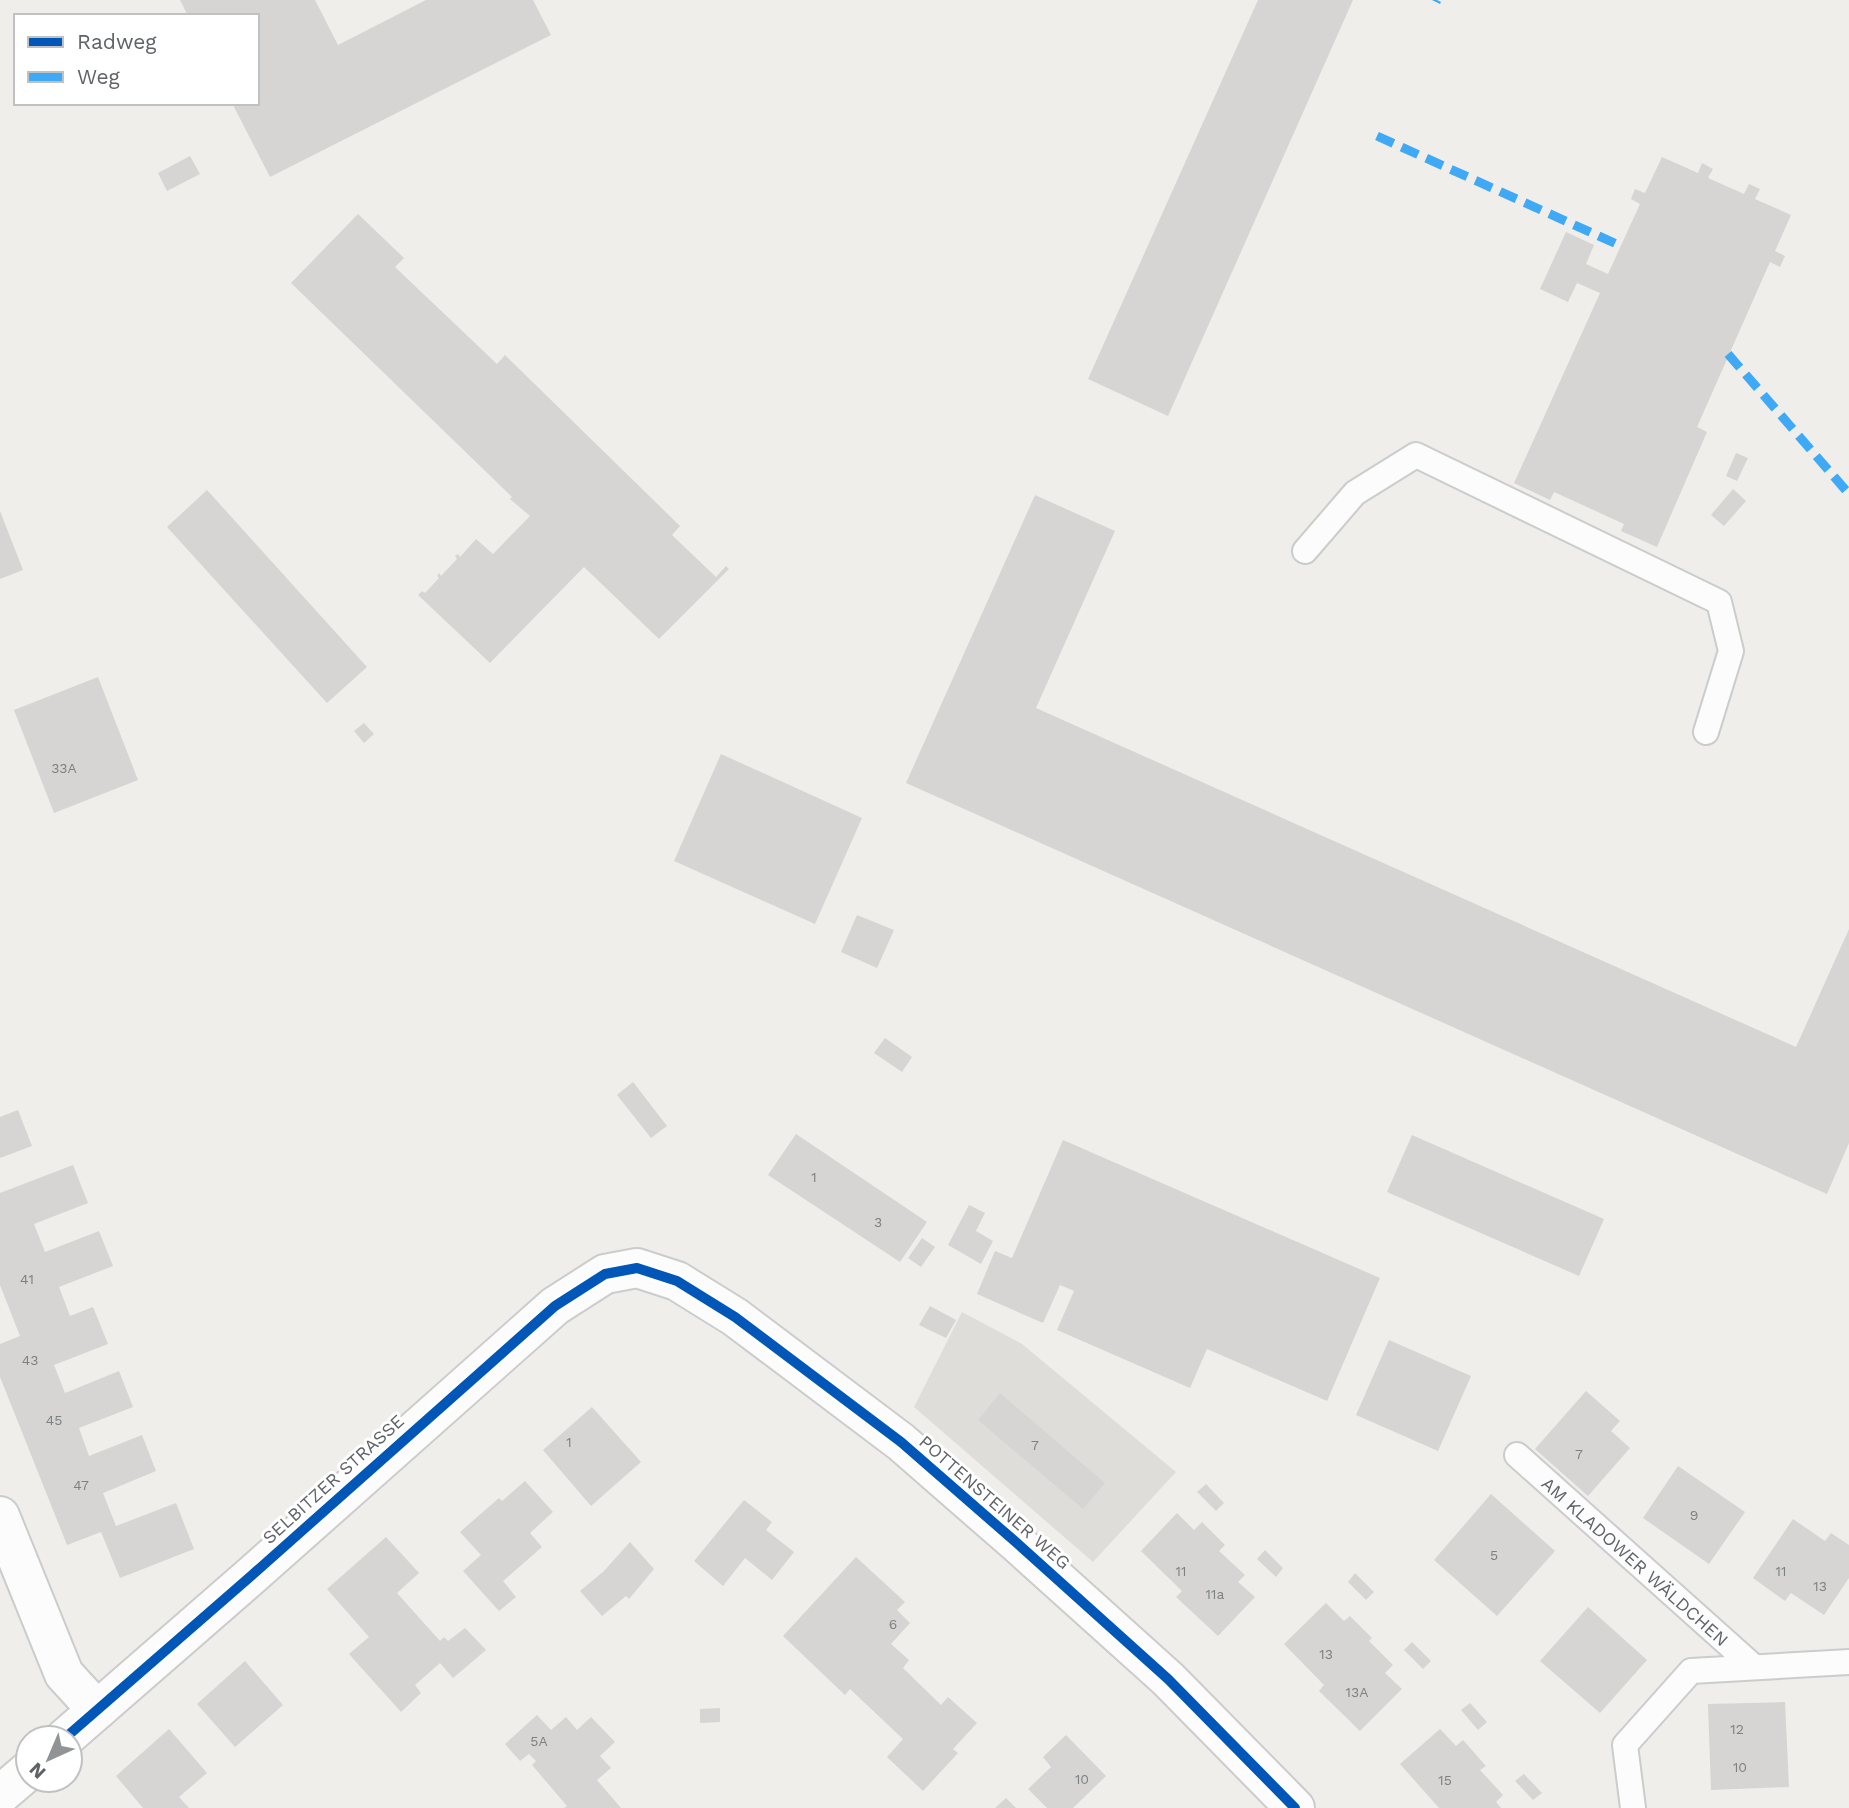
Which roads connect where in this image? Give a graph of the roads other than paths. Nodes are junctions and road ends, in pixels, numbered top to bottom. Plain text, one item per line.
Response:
1 (1305, 551) dead end
2 (1706, 732) dead end
3 (637, 1268) joint
4 (1517, 1455) dead end
5 (0, 1516) edge
6 (1849, 1661) edge
7 (1754, 1667) junction
8 (97, 1710) junction
9 (81, 1724) edge
10 (14, 1783) edge
11 (0, 1795) edge
12 (1295, 1808) edge
13 (1633, 1808) edge

1 - 2 lane
3 - 8 street, SELBITZER STRASSE
3 - 12 street, POTTENSTEINER WEG
4 - 7 lane, AM KLADOWER WÄLDCHEN
5 - 8 street
6 - 7 lane, AM KLADOWER WÄLDCHEN
7 - 13 lane, AM KLADOWER WÄLDCHEN
8 - 9 street, SELBITZER STRASSE
10 - 11 street

